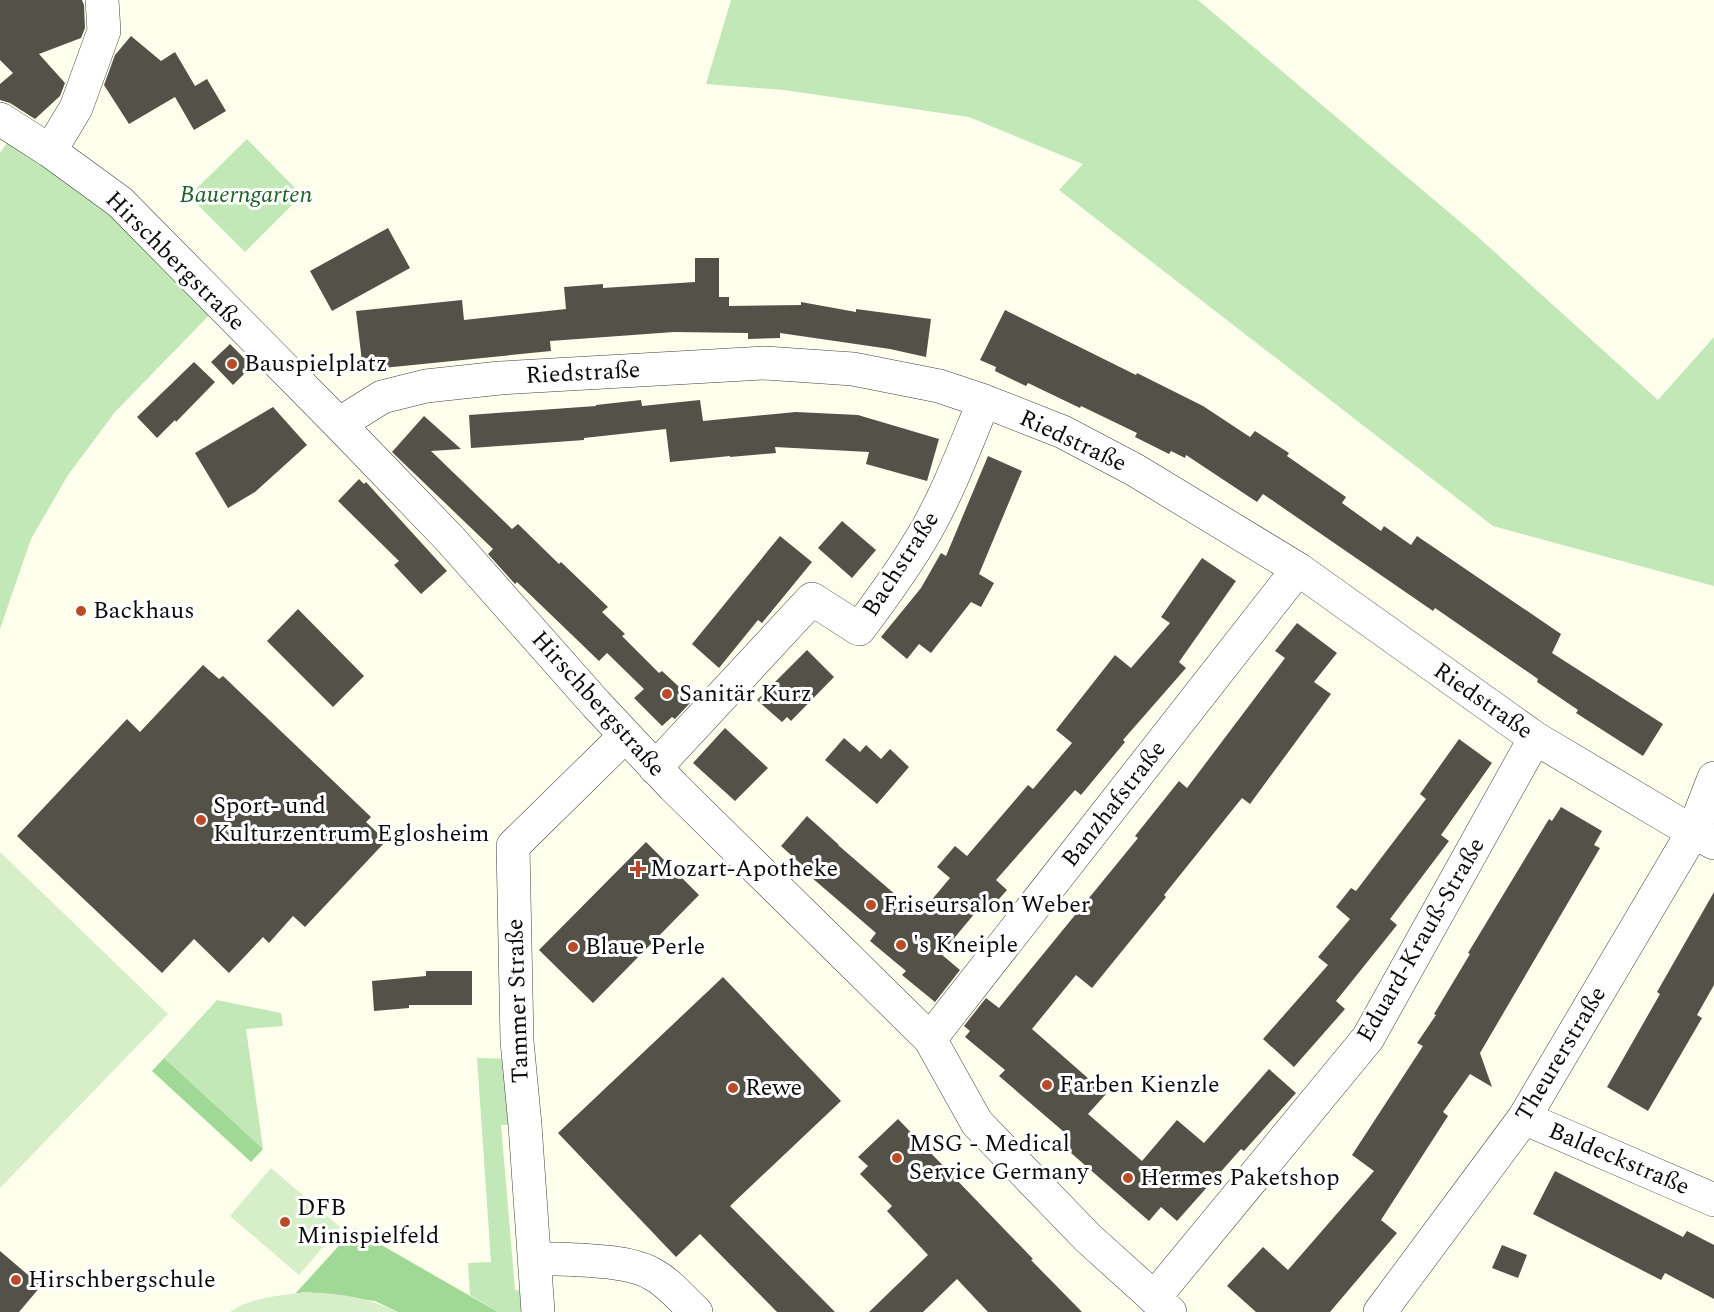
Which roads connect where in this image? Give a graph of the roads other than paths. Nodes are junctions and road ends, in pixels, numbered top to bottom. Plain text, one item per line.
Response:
1 (102, 0) edge
2 (0, 120) edge
3 (50, 151) junction
4 (984, 401) junction
5 (339, 424) junction
6 (1298, 569) junction
7 (625, 736) junction
8 (1535, 738) junction
9 (656, 768) junction
10 (1714, 778) edge
11 (1704, 838) edge
12 (930, 1039) junction
13 (1524, 1118) junction
14 (1714, 1200) edge
15 (534, 1258) junction
16 (1162, 1305) edge
17 (538, 1312) edge
18 (696, 1312) edge
19 (1380, 1312) edge

1 - 3 street
2 - 3 street, Hirschbergstraße
3 - 5 street, Hirschbergstraße
4 - 5 street, Riedstraße
4 - 6 street, Riedstraße
4 - 9 street, Bachstraße
5 - 7 street, Hirschbergstraße
6 - 8 street, Riedstraße
6 - 12 street, Banzhafstraße
7 - 9 street, Hirschbergstraße
7 - 15 street, Tammer Straße
8 - 11 street, Riedstraße
8 - 16 street, Eduard-Krauß-Straße
9 - 12 street, Hirschbergstraße
10 - 11 street, Theurerstraße
11 - 13 street, Theurerstraße
12 - 16 street, Hirschbergstraße
13 - 14 street, Baldeckstraße
13 - 19 street, Theurerstraße
15 - 17 street, Tammer Straße
15 - 18 street

